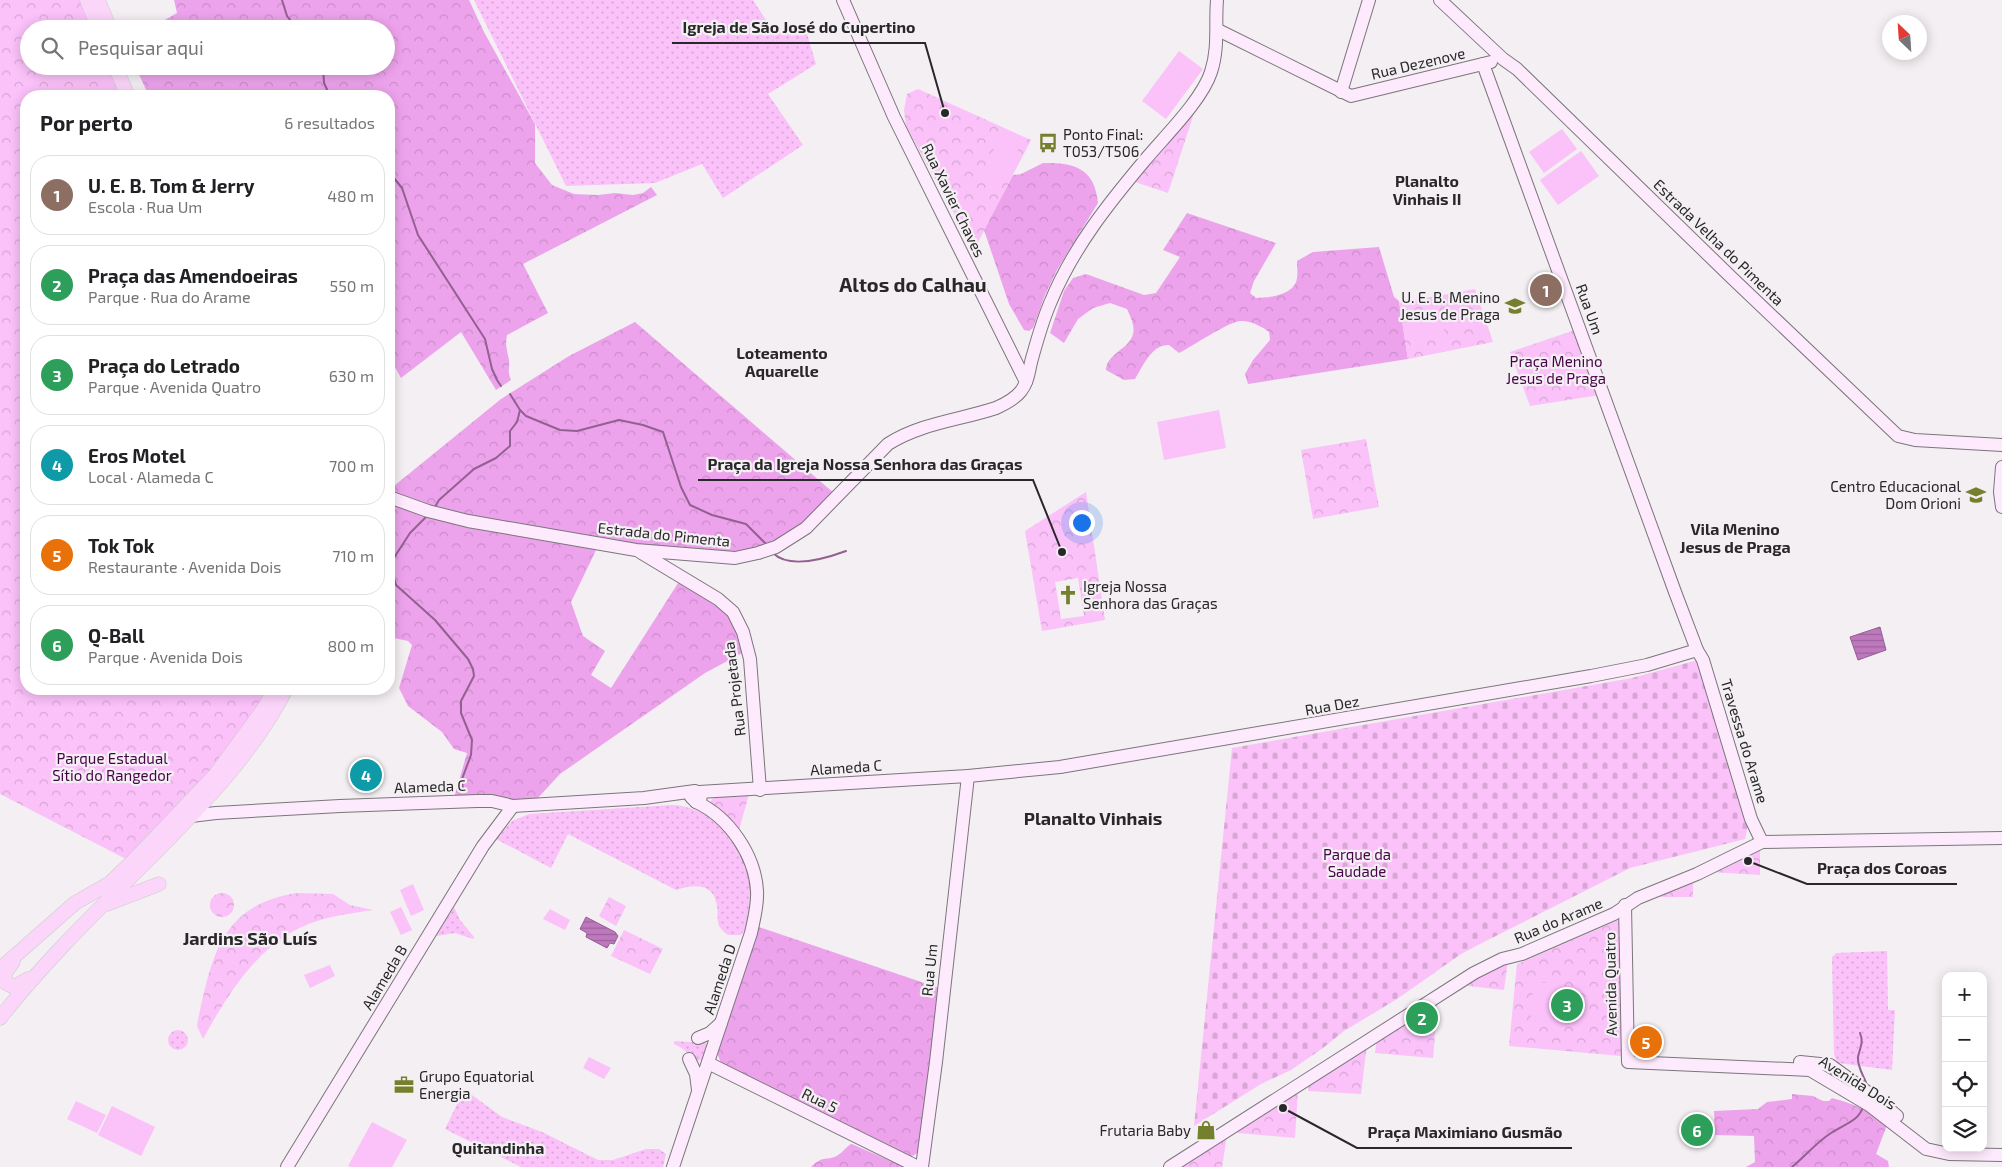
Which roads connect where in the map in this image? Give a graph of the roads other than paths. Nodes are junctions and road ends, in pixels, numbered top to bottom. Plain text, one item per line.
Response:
1 (87, 0) edge
2 (98, 0) edge
3 (843, 0) edge
4 (1217, 0) edge
5 (1369, 0) edge
6 (1440, 0) edge
7 (95, 20) edge
8 (106, 20) edge
9 (1218, 30) junction
10 (1503, 59) junction
11 (1483, 64) junction
12 (119, 75) edge
13 (130, 75) edge
14 (125, 90) edge
15 (136, 90) edge
16 (1341, 92) junction
17 (1026, 382) junction
18 (2002, 445) edge
19 (2002, 467) edge
20 (395, 499) edge
21 (2002, 507) edge
22 (636, 550) junction
23 (668, 553) junction
24 (662, 564) junction
25 (1698, 650) junction
26 (272, 695) edge
27 (283, 695) edge
28 (968, 776) junction
29 (760, 790) junction
30 (697, 797) junction
31 (206, 801) junction
32 (514, 806) junction
33 (216, 812) junction
34 (191, 816) junction
35 (2002, 838) edge
36 (1762, 842) junction
37 (158, 884) dead end
38 (75, 904) junction
39 (101, 907) junction
40 (1622, 912) junction
41 (58, 951) junction
42 (0, 969) edge
43 (0, 1018) edge
44 (721, 1024) junction
45 (698, 1038) dead end
46 (689, 1059) dead end
47 (1628, 1060) joint
48 (708, 1063) junction
49 (698, 1090) junction
50 (1872, 1101) junction
51 (1942, 1147) edge
52 (1987, 1148) edge
53 (2002, 1148) edge
54 (2002, 1155) edge
55 (287, 1167) edge
56 (673, 1167) edge
57 (918, 1167) edge
58 (922, 1167) edge
59 (1170, 1167) edge

1 - 7 main road
2 - 8 main road
3 - 17 street, Rua Xavier Chaves
4 - 9 street
5 - 16 street
6 - 10 street, Estrada Velha do Pimenta
9 - 16 street
9 - 17 street, Estrada do Pimenta
10 - 11 street, Rua Dezenove
10 - 18 street, Estrada Velha do Pimenta
11 - 16 street, Rua Dezenove
11 - 25 street, Rua Um
12 - 14 main road
13 - 15 main road
17 - 23 street, Estrada do Pimenta
19 - 21 street
20 - 22 street, Estrada do Pimenta
22 - 23 street, Estrada do Pimenta
22 - 24 street, Rua Projetada
23 - 24 street
24 - 29 street, Rua Projetada
25 - 28 street, Rua Dez
25 - 36 street, Travessa do Arame
26 - 38 main road
27 - 31 main road
28 - 29 street, Alameda C
28 - 58 street, Rua Um
29 - 30 street, Alameda C
30 - 32 street, Alameda C
30 - 44 street, Alameda D
31 - 33 street
31 - 34 main road
32 - 33 street, Alameda C
32 - 55 street, Alameda B
33 - 34 street, Alameda C
34 - 39 main road
35 - 36 street, Rua do Arame
36 - 40 street, Rua do Arame
37 - 39 main road
38 - 41 main road
38 - 42 main road
39 - 41 main road
40 - 47 street, Avenida Quatro
40 - 59 street, Rua do Arame
41 - 43 main road
44 - 45 street
44 - 48 street, Alameda D
46 - 49 street
47 - 50 street, Avenida Dois
48 - 49 street, Alameda D
48 - 57 street, Rua 5
49 - 56 street, Alameda D
50 - 51 street, Avenida Dois
50 - 54 street, Avenida Dois
52 - 53 street

